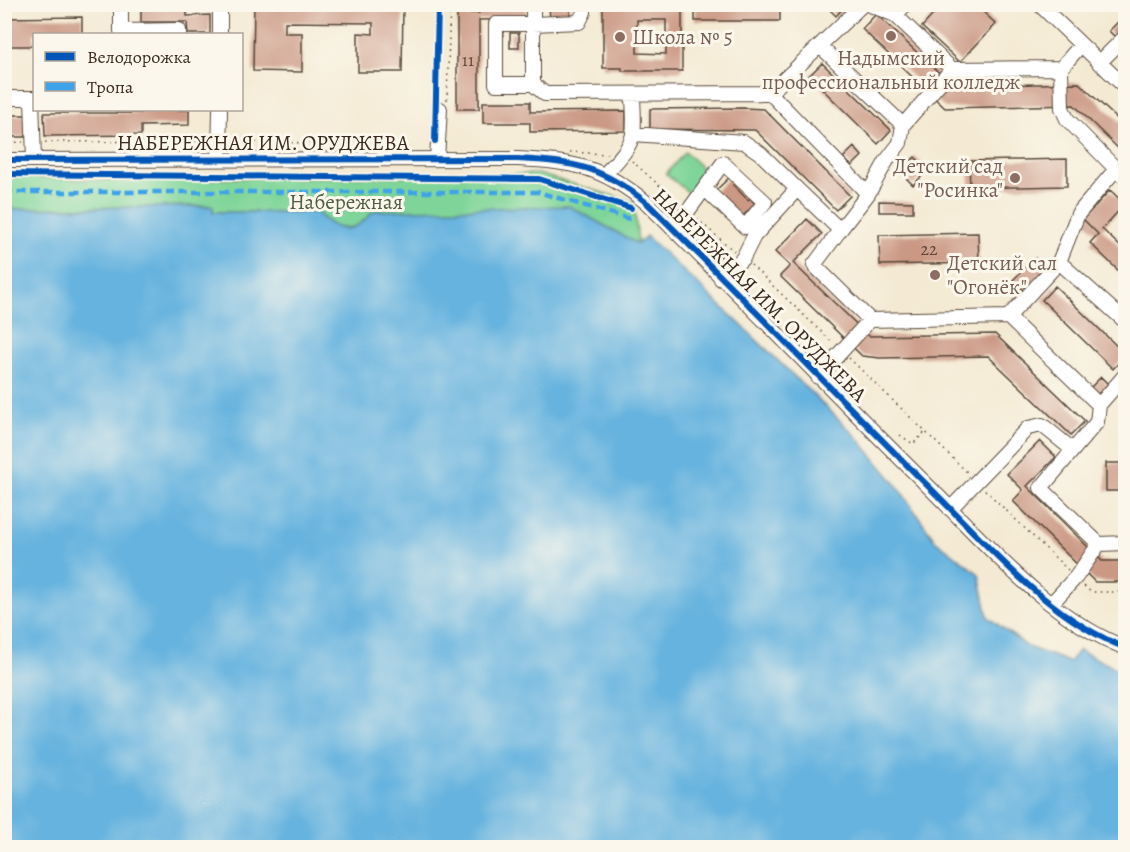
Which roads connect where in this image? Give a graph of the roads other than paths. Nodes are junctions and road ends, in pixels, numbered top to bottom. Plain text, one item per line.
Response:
1 (121, 4) edge
2 (220, 4) edge
3 (533, 4) edge
4 (584, 4) edge
5 (863, 4) edge
6 (868, 4) edge
7 (906, 4) edge
8 (1039, 4) edge
9 (895, 15) junction
10 (533, 24) junction
11 (179, 33) edge
12 (220, 33) edge
13 (1125, 36) edge
14 (1081, 45) junction
15 (820, 46) junction
16 (1100, 63) junction
17 (1061, 68) junction
18 (952, 69) junction
19 (533, 84) junction
20 (1125, 88) edge
21 (770, 93) junction
22 (633, 94) junction
23 (4, 98) edge
24 (33, 98) edge
25 (444, 107) road end
26 (220, 111) edge
27 (903, 125) junction
28 (633, 134) junction
29 (219, 159) junction
30 (437, 159) junction
31 (4, 160) edge
32 (34, 160) junction
33 (1121, 173) edge
34 (605, 174) junction
35 (705, 189) junction
36 (797, 189) junction
37 (868, 194) junction
38 (671, 227) junction
39 (840, 230) junction
40 (1059, 262) junction
41 (722, 279) junction
42 (1008, 317) junction
43 (870, 320) junction
44 (1125, 322) edge
45 (1125, 374) edge
46 (818, 377) junction
47 (1099, 405) junction
48 (1073, 450) junction
49 (950, 508) junction
50 (1125, 543) edge
51 (1100, 544) junction
52 (1051, 604) junction
53 (1125, 648) edge

1 - 11 street
2 - 12 street
3 - 10 street
4 - 10 street
5 - 15 street
6 - 9 street
7 - 9 street
8 - 14 street
9 - 18 street
10 - 19 street
10 - 19 street
13 - 16 street
14 - 16 street
14 - 17 street
15 - 21 street
15 - 27 street
16 - 20 street
17 - 18 street
17 - 33 street
18 - 27 street
19 - 22 street
21 - 22 street
21 - 37 street
22 - 28 street
23 - 24 street
24 - 32 street
25 - 30 street
26 - 29 street
27 - 37 street
28 - 34 street
28 - 36 street
29 - 30 street, НАБЕРЕЖНАЯ ИМ. ОРУДЖЕВА
29 - 32 street, НАБЕРЕЖНАЯ ИМ. ОРУДЖЕВА
30 - 34 street, НАБЕРЕЖНАЯ ИМ. ОРУДЖЕВА
31 - 32 street, НАБЕРЕЖНАЯ ИМ. ОРУДЖЕВА
33 - 40 street
34 - 38 street, НАБЕРЕЖНАЯ ИМ. ОРУДЖЕВА
35 - 35 street
35 - 38 street
36 - 39 street
36 - 41 street
37 - 39 street
38 - 41 street, НАБЕРЕЖНАЯ ИМ. ОРУДЖЕВА
39 - 43 street
40 - 42 street
40 - 44 street
41 - 46 street, НАБЕРЕЖНАЯ ИМ. ОРУДЖЕВА
42 - 43 street
42 - 47 street
43 - 46 street
45 - 47 street
46 - 49 street, НАБЕРЕЖНАЯ ИМ. ОРУДЖЕВА
47 - 48 street
48 - 49 street
48 - 51 street
49 - 52 street, НАБЕРЕЖНАЯ ИМ. ОРУДЖЕВА
50 - 51 street
51 - 52 street
52 - 53 street, НАБЕРЕЖНАЯ ИМ. ОРУДЖЕВА

